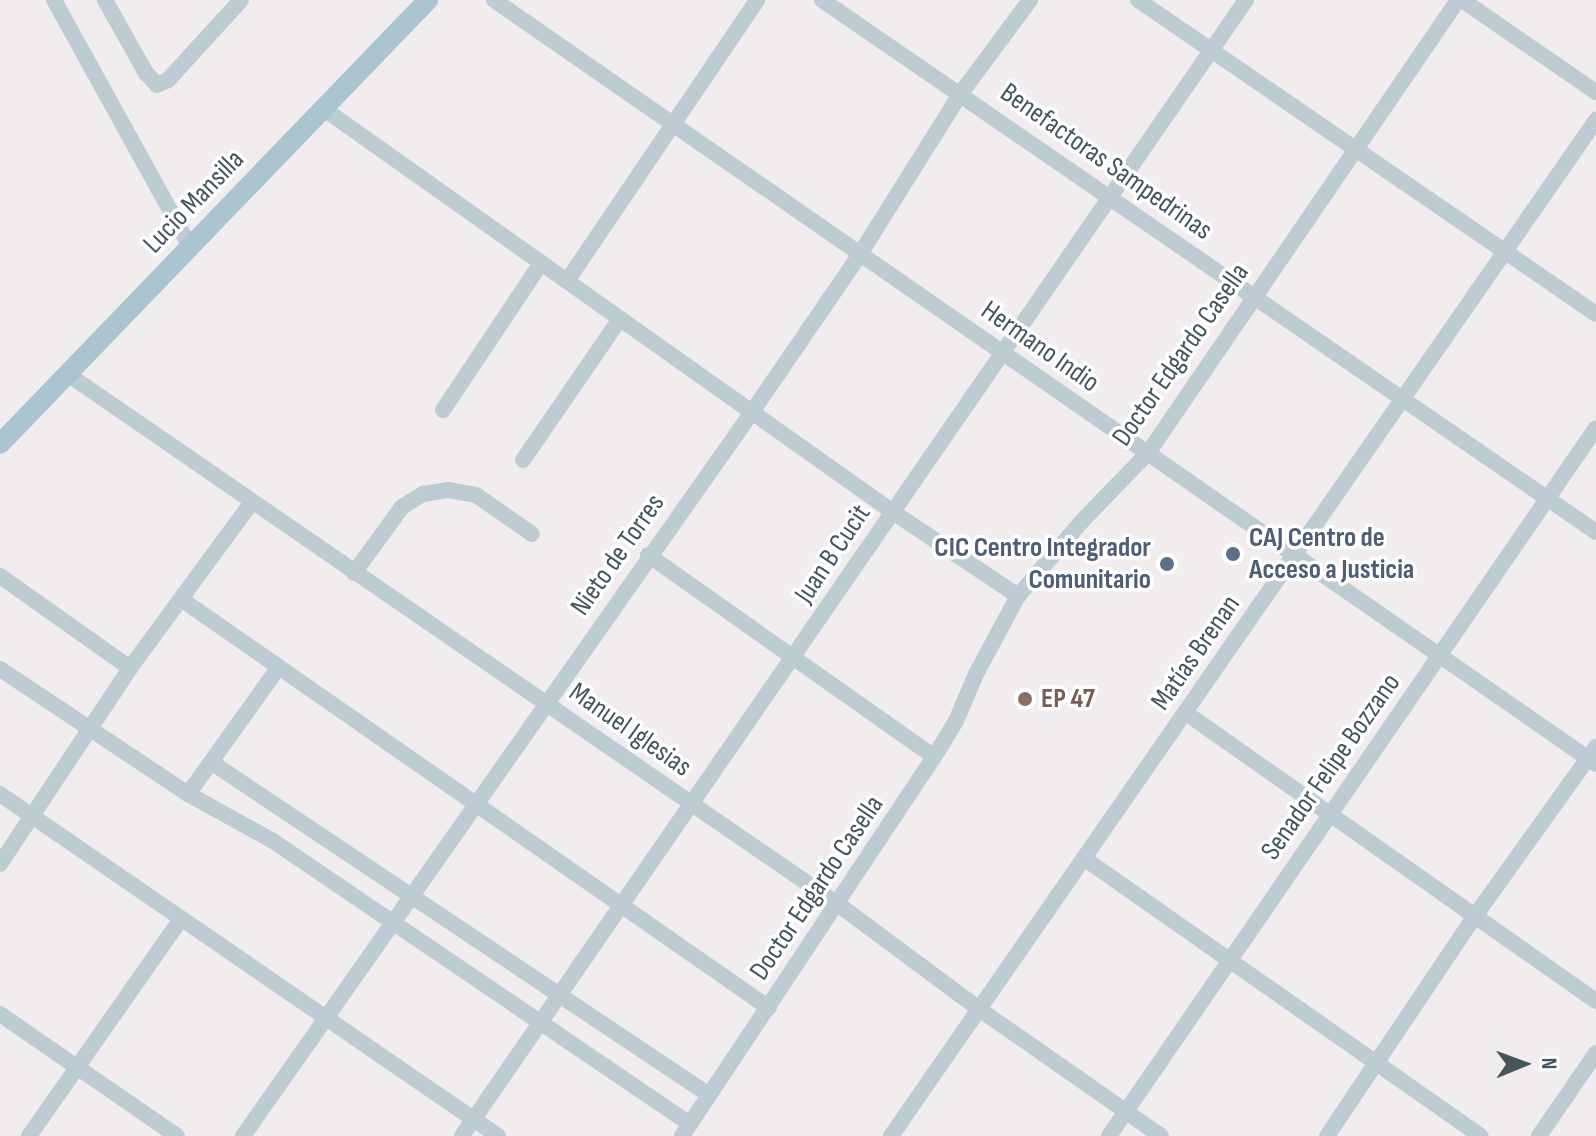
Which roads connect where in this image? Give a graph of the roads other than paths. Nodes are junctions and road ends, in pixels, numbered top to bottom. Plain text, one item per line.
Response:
1 (54, 0) edge
2 (105, 0) edge
3 (241, 0) edge
4 (428, 0) edge
5 (494, 0) edge
6 (757, 0) edge
7 (822, 0) edge
8 (1030, 0) edge
9 (1138, 0) edge
10 (1246, 0) edge
11 (1460, 0) edge
12 (1211, 50) junction
13 (1596, 92) edge
14 (961, 93) junction
15 (324, 109) junction
16 (1596, 120) edge
17 (675, 126) junction
18 (1356, 149) junction
19 (1112, 198) junction
20 (190, 246) junction
21 (1505, 251) junction
22 (860, 254) junction
23 (541, 263) junction
24 (567, 281) junction
25 (1255, 298) junction
26 (1596, 314) edge
27 (620, 319) junction
28 (1003, 353) junction
29 (66, 373) junction
30 (1403, 399) junction
31 (443, 410) dead end
32 (752, 412) junction
33 (1596, 428) edge
34 (0, 444) edge
35 (1148, 453) junction
36 (523, 460) dead end
37 (1548, 498) junction
38 (252, 502) junction
39 (893, 512) junction
40 (1596, 532) edge
41 (532, 534) dead end
42 (648, 555) junction
43 (1295, 555) junction
44 (354, 573) junction
45 (0, 576) edge
46 (1018, 596) junction
47 (181, 599) junction
48 (1440, 656) junction
49 (795, 657) junction
50 (279, 667) junction
51 (130, 668) junction
52 (0, 669) edge
53 (547, 704) junction
54 (1186, 713) junction
55 (90, 728) junction
56 (1593, 756) edge
57 (934, 757) junction
58 (211, 762) junction
59 (0, 794) edge
60 (188, 794) junction
61 (691, 804) junction
62 (474, 805) junction
63 (1330, 814) junction
64 (33, 816) junction
65 (1085, 859) junction
66 (0, 864) edge
67 (411, 897) junction
68 (839, 905) junction
69 (620, 908) junction
70 (1475, 916) junction
71 (180, 920) junction
72 (395, 924) junction
73 (1230, 960) junction
74 (560, 994) junction
75 (1596, 1001) edge
76 (769, 1008) junction
77 (979, 1009) junction
78 (0, 1014) edge
79 (325, 1018) junction
80 (542, 1021) junction
81 (1596, 1053) edge
82 (1376, 1063) junction
83 (77, 1069) junction
84 (709, 1095) junction
85 (1126, 1112) junction
86 (474, 1119) junction
87 (686, 1130) edge
88 (29, 1136) edge
89 (177, 1136) edge
90 (243, 1136) edge
91 (462, 1136) edge
92 (498, 1136) edge
93 (891, 1136) edge
94 (1109, 1136) edge
95 (1161, 1136) edge
96 (1327, 1136) edge
97 (1481, 1136) edge
98 (1539, 1136) edge

1 - 20 street
2 - 3 street
4 - 15 main road, Lucio Mansilla
5 - 17 street, Hermano Indio
6 - 17 street
7 - 14 street, Benefactoras Sampedrinas
8 - 14 street, Nieto de Torres
9 - 12 street
10 - 12 street, Juan B Cucit
11 - 13 street
11 - 18 street, Doctor Edgardo Casella
12 - 18 street
12 - 19 street, Juan B Cucit
14 - 19 street, Benefactoras Sampedrinas
14 - 22 street, Nieto de Torres
15 - 20 main road, Lucio Mansilla
15 - 23 street
16 - 21 street, Matías Brenan
17 - 22 street, Hermano Indio
17 - 24 street
18 - 21 street
18 - 25 street, Doctor Edgardo Casella
19 - 25 street, Benefactoras Sampedrinas
19 - 28 street, Juan B Cucit
20 - 29 main road, Lucio Mansilla
21 - 26 street
21 - 30 street, Matías Brenan
22 - 28 street, Hermano Indio
22 - 32 street, Nieto de Torres
23 - 24 street
23 - 31 street
24 - 27 street
25 - 30 street, Benefactoras Sampedrinas
25 - 35 street, Doctor Edgardo Casella
27 - 32 street
27 - 36 street
28 - 35 street, Hermano Indio
28 - 39 street, Juan B Cucit
29 - 34 main road, Lucio Mansilla
29 - 38 street, Manuel Iglesias
30 - 37 street, Benefactoras Sampedrinas
30 - 43 street, Matías Brenan
32 - 39 street
32 - 42 street, Nieto de Torres
33 - 37 street, Senador Felipe Bozzano
35 - 43 street, Hermano Indio
35 - 46 street, Doctor Edgardo Casella
37 - 40 street, Benefactoras Sampedrinas
37 - 48 street, Senador Felipe Bozzano
38 - 44 street, Manuel Iglesias
38 - 47 street
39 - 46 street
39 - 49 street, Juan B Cucit
41 - 44 street
42 - 49 street
42 - 53 street, Nieto de Torres
43 - 48 street, Hermano Indio
43 - 54 street, Matías Brenan
44 - 53 street, Manuel Iglesias
45 - 51 street
46 - 57 street, Doctor Edgardo Casella
47 - 50 street
47 - 51 street
48 - 56 street, Hermano Indio
48 - 63 street, Senador Felipe Bozzano
49 - 57 street
49 - 61 street, Juan B Cucit
50 - 58 street
50 - 62 street
51 - 55 street
52 - 55 street
53 - 61 street, Manuel Iglesias
53 - 62 street, Nieto de Torres
54 - 63 street
54 - 65 street, Matías Brenan
55 - 60 street
55 - 64 street
56 - 70 street
57 - 68 street, Doctor Edgardo Casella
58 - 60 street
58 - 67 street
59 - 64 street
60 - 72 street
61 - 68 street, Manuel Iglesias
61 - 69 street, Juan B Cucit
62 - 67 street, Nieto de Torres
62 - 69 street
63 - 70 street
63 - 73 street, Senador Felipe Bozzano
64 - 66 street
64 - 71 street
65 - 73 street
65 - 77 street, Matías Brenan
67 - 72 street, Nieto de Torres
67 - 74 street
68 - 76 street, Doctor Edgardo Casella
68 - 77 street, Manuel Iglesias
69 - 74 street, Juan B Cucit
69 - 76 street
70 - 75 street
70 - 82 street
71 - 79 street
71 - 83 street
72 - 79 street, Nieto de Torres
72 - 80 street
73 - 82 street
73 - 85 street, Senador Felipe Bozzano
74 - 80 street, Juan B Cucit
74 - 84 street
76 - 84 street, Doctor Edgardo Casella
77 - 85 street, Manuel Iglesias
77 - 93 street, Matías Brenan
78 - 83 street
79 - 86 street
79 - 90 street, Nieto de Torres
80 - 86 street, Juan B Cucit
80 - 87 street
81 - 98 street
82 - 96 street
82 - 97 street
83 - 88 street
83 - 89 street
84 - 87 street, Doctor Edgardo Casella
85 - 94 street, Senador Felipe Bozzano
85 - 95 street, Manuel Iglesias
86 - 91 street, Juan B Cucit
86 - 92 street

